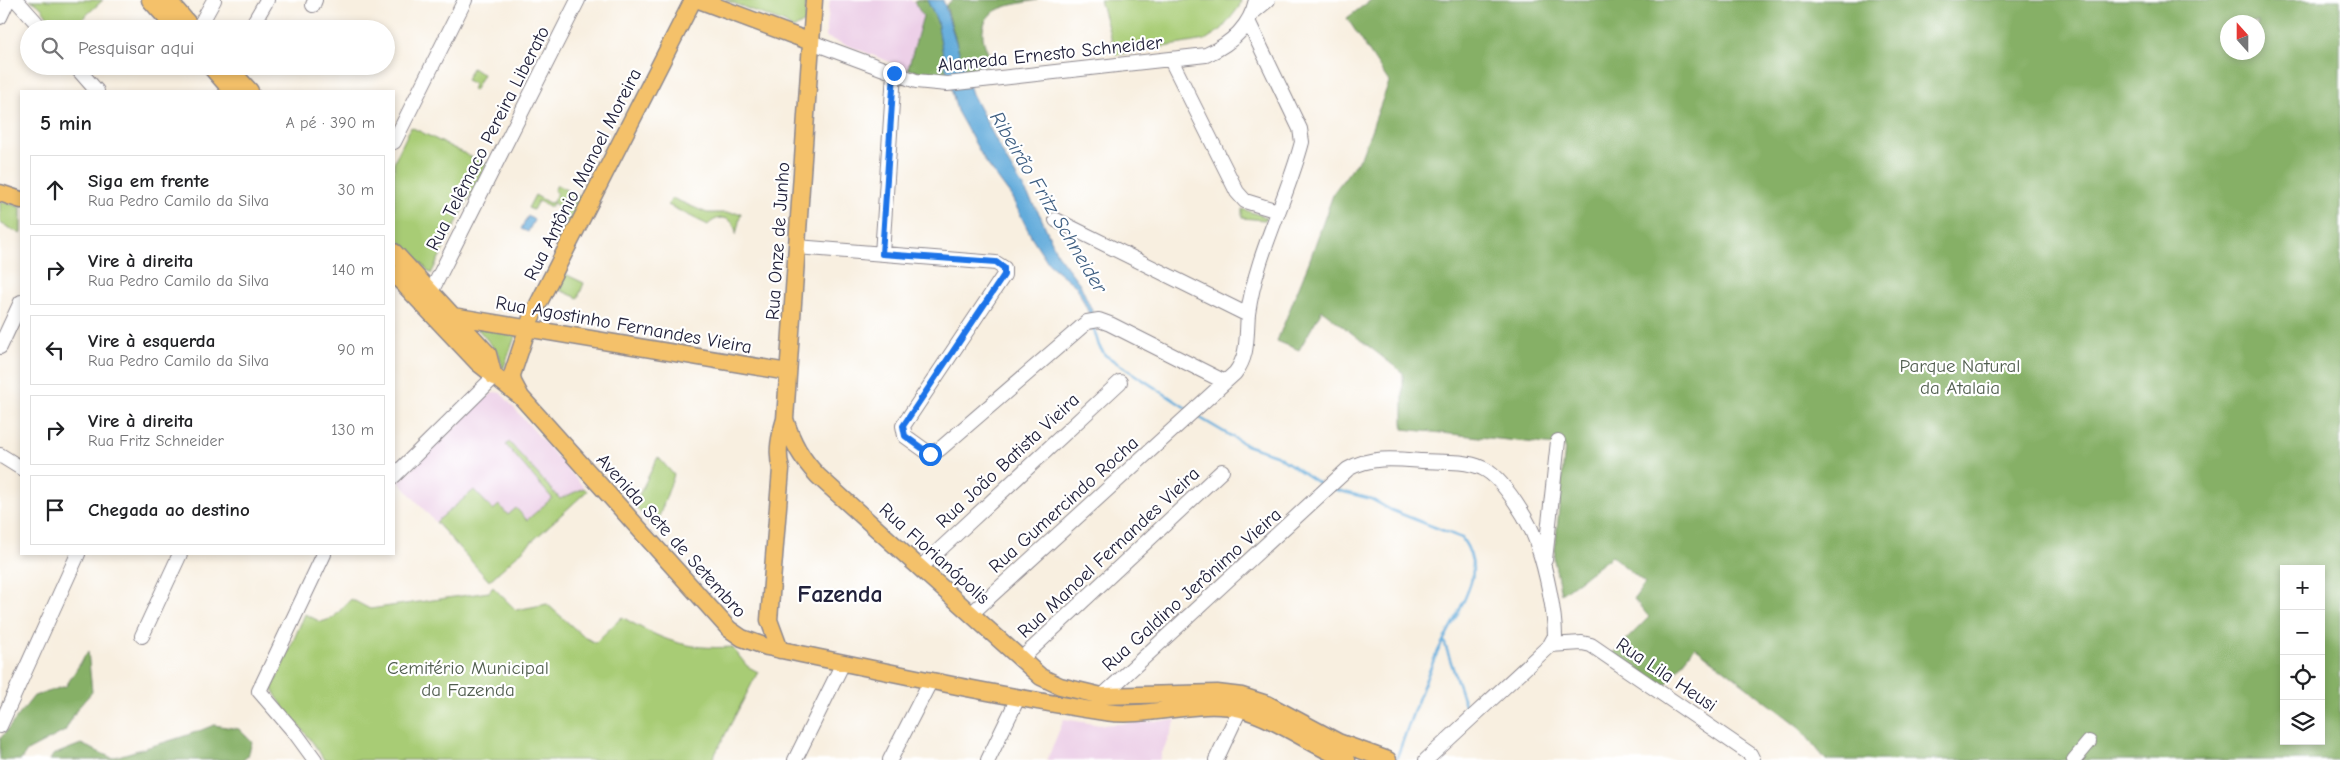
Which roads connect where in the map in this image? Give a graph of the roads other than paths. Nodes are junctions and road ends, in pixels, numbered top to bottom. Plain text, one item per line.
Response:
1 (8, 0) edge
2 (16, 0) edge
3 (150, 0) edge
4 (214, 0) edge
5 (267, 0) edge
6 (465, 0) edge
7 (578, 0) edge
8 (693, 0) edge
9 (699, 0) edge
10 (814, 0) edge
11 (1268, 0) edge
12 (172, 2) edge
13 (1252, 11) edge
14 (0, 17) edge
15 (34, 20) edge
16 (168, 20) edge
17 (187, 20) edge
18 (203, 20) edge
19 (255, 20) edge
20 (811, 42) junction
21 (1172, 60) junction
22 (894, 73) junction
23 (83, 75) edge
24 (218, 75) edge
25 (235, 75) edge
26 (96, 90) edge
27 (231, 90) edge
28 (249, 90) edge
29 (395, 140) edge
30 (0, 193) edge
31 (20, 200) edge
32 (1278, 211) junction
33 (1056, 220) dead end
34 (797, 247) junction
35 (395, 253) edge
36 (882, 254) junction
37 (395, 275) edge
38 (430, 294) junction
39 (20, 304) edge
40 (1248, 315) junction
41 (453, 316) junction
42 (527, 327) junction
43 (0, 347) edge
44 (788, 372) junction
45 (494, 377) junction
46 (1120, 382) dead end
47 (1225, 382) junction
48 (521, 397) junction
49 (785, 418) junction
50 (1558, 441) dead end
51 (0, 455) edge
52 (802, 459) junction
53 (20, 467) edge
54 (781, 469) junction
55 (1222, 472) dead end
56 (395, 475) edge
57 (78, 555) edge
58 (180, 555) edge
59 (324, 555) edge
60 (921, 566) junction
61 (1544, 571) junction
62 (972, 613) junction
63 (769, 620) junction
64 (142, 636) dead end
65 (755, 643) junction
66 (1550, 645) junction
67 (780, 650) junction
68 (1020, 660) junction
69 (843, 663) junction
70 (1041, 677) junction
71 (930, 680) junction
72 (1102, 696) junction
73 (1024, 698) junction
74 (1090, 709) junction
75 (1240, 709) junction
76 (0, 726) edge
77 (2089, 742) dead end
78 (1337, 758) edge
79 (315, 760) edge
80 (795, 760) edge
81 (890, 760) edge
82 (988, 760) edge
83 (1216, 760) edge
84 (1387, 760) edge
85 (1426, 760) edge
86 (1753, 760) edge
87 (2074, 760) edge

1 - 14 street
2 - 15 street
3 - 16 main road
4 - 18 street
5 - 19 street
6 - 29 street
7 - 38 street, Rua Telêmaco Pereira Liberato
8 - 42 main road, Rua Antônio Manoel Moreira
9 - 20 main road
10 - 20 main road, Rua Onze de Junho
11 - 13 street, Alameda Ernesto Schneider
12 - 17 main road
13 - 21 street, Alameda Ernesto Schneider
13 - 32 street, Rua Gumercindo Rocha
20 - 22 street, Alameda Ernesto Schneider
20 - 34 main road, Rua Onze de Junho
21 - 22 street, Alameda Ernesto Schneider
21 - 32 street
22 - 36 street
23 - 26 street
24 - 27 main road
25 - 28 main road
30 - 31 main road
32 - 40 street, Rua Gumercindo Rocha
33 - 40 street
34 - 36 street
34 - 44 main road, Rua Onze de Junho
35 - 38 main road
36 - 47 street
37 - 45 main road, Avenida Sete de Setembro
38 - 41 main road
39 - 43 street
40 - 47 street, Rua Gumercindo Rocha
41 - 42 main road, Rua Agostinho Fernandes Vieira
41 - 45 main road
42 - 44 main road, Rua Agostinho Fernandes Vieira
42 - 48 main road, Rua Antônio Manoel Moreira
44 - 49 main road, Rua Onze de Junho
45 - 48 main road, Avenida Sete de Setembro
45 - 56 street
46 - 60 street, Rua João Batista Vieira
47 - 62 street, Rua Gumercindo Rocha
48 - 65 main road, Avenida Sete de Setembro
49 - 52 main road, Rua Florianópolis
49 - 54 main road, Rua Onze de Junho
50 - 61 street
51 - 53 street
52 - 54 main road
52 - 60 main road, Rua Florianópolis
54 - 63 main road, Rua Onze de Junho
55 - 68 street, Rua Manoel Fernandes Vieira
57 - 76 street
58 - 64 street
59 - 79 street
60 - 62 main road, Rua Florianópolis
61 - 66 street
61 - 72 street, Rua Galdino Jerônimo Vieira
62 - 68 main road, Rua Florianópolis
63 - 65 main road, Rua Onze de Junho
63 - 67 main road, Rua Onze de Junho
65 - 67 main road, Avenida Sete de Setembro
66 - 85 street
66 - 86 street, Rua Lila Heusi
67 - 69 main road, Avenida Sete de Setembro
68 - 70 main road, Rua Florianópolis
69 - 71 main road, Avenida Sete de Setembro
69 - 80 street
70 - 72 main road, Rua Florianópolis
70 - 73 main road
71 - 73 main road, Avenida Sete de Setembro
71 - 81 street
72 - 74 street, Rua Galdino Jerônimo Vieira
72 - 84 main road, Rua Florianópolis
73 - 74 main road, Avenida Sete de Setembro
73 - 82 street
74 - 75 main road, Avenida Sete de Setembro
75 - 78 main road, Avenida Sete de Setembro
75 - 83 street
77 - 87 street

